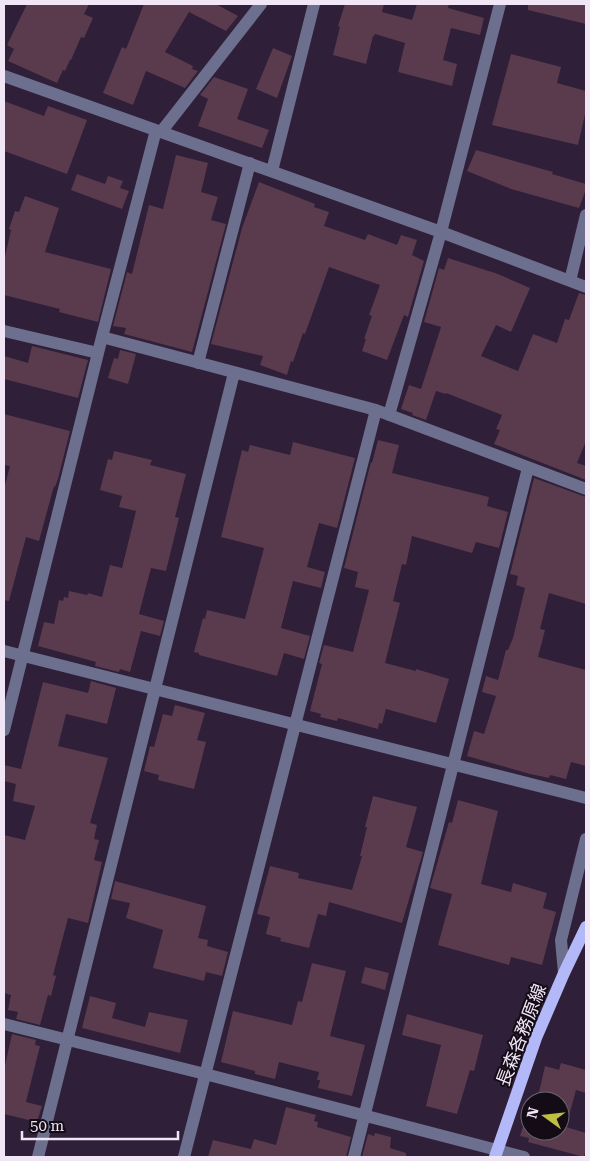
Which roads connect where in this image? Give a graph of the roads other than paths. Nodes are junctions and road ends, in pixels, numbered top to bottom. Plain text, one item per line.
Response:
1 (262, 4) edge
2 (314, 4) edge
3 (500, 4) edge
4 (4, 76) edge
5 (159, 132) junction
6 (250, 163) junction
7 (272, 171) junction
8 (586, 215) edge
9 (441, 232) junction
10 (570, 281) junction
11 (586, 287) edge
12 (4, 331) edge
13 (102, 337) junction
14 (98, 353) junction
15 (198, 363) junction
16 (234, 373) junction
17 (376, 410) junction
18 (389, 415) junction
19 (528, 468) junction
20 (586, 489) edge
21 (4, 651) edge
22 (22, 655) junction
23 (155, 689) junction
24 (296, 725) junction
25 (4, 730) edge
26 (453, 764) junction
27 (586, 798) edge
28 (586, 839) edge
29 (586, 927) edge
30 (564, 973) junction
31 (4, 1024) edge
32 (68, 1040) junction
33 (205, 1074) junction
34 (365, 1116) junction
35 (496, 1154) edge
36 (38, 1157) edge
37 (184, 1157) edge
38 (354, 1157) edge
39 (524, 1157) edge

1 - 5 street
2 - 7 street
3 - 9 street
4 - 5 street
5 - 6 street
5 - 13 street
6 - 7 street
6 - 15 street
7 - 9 street
8 - 10 street
9 - 10 street
9 - 18 street
10 - 11 street
12 - 14 street
13 - 14 street
13 - 15 street
14 - 22 street
15 - 16 street
16 - 17 street
16 - 23 street
17 - 18 street
17 - 24 street
18 - 19 street
19 - 20 street
19 - 26 street
21 - 22 street
22 - 23 street
22 - 25 street
23 - 24 street
23 - 32 street
24 - 26 street
24 - 33 street
26 - 27 street
26 - 34 street
28 - 30 street
29 - 30 main road, 長森各務原線
30 - 35 main road, 長森各務原線
31 - 32 street
32 - 33 street
32 - 36 street
33 - 34 street
33 - 37 street
34 - 35 street
34 - 38 street
35 - 39 street

